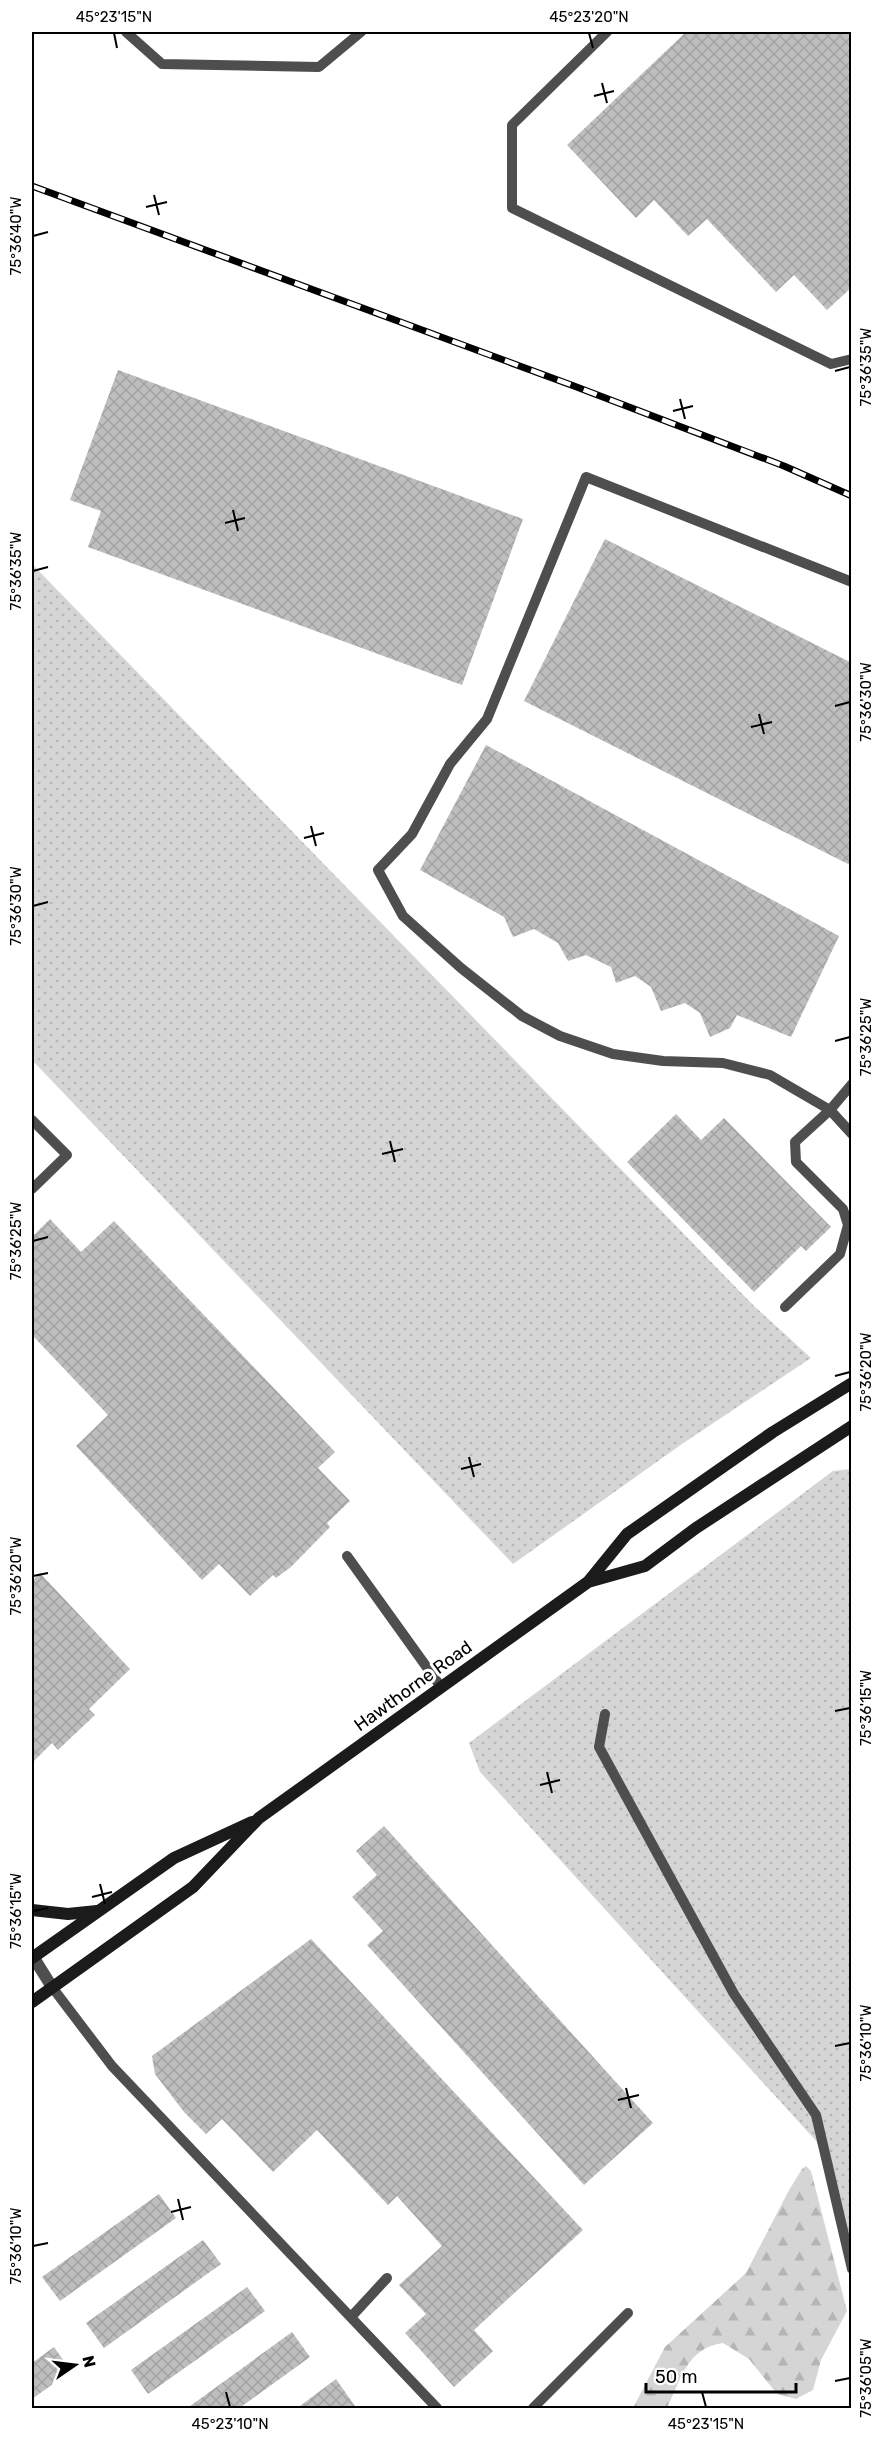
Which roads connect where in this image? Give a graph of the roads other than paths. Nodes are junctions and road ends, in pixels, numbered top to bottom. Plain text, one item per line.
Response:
1 (126, 32) edge
2 (361, 32) edge
3 (607, 32) edge
4 (852, 359) edge
5 (852, 582) edge
6 (852, 1084) edge
7 (830, 1110) junction
8 (32, 1120) edge
9 (852, 1134) edge
10 (32, 1190) edge
11 (785, 1306) dead end
12 (852, 1383) edge
13 (852, 1426) edge
14 (347, 1556) dead end
15 (588, 1582) junction
16 (441, 1687) junction
17 (605, 1714) dead end
18 (259, 1818) junction
19 (32, 1910) edge
20 (98, 1911) junction
21 (32, 1957) edge
22 (52, 1987) junction
23 (32, 2002) edge
24 (852, 2269) edge
25 (387, 2278) dead end
26 (628, 2313) dead end
27 (351, 2317) junction
28 (437, 2409) edge
29 (533, 2409) edge

1 - 2 lane
3 - 4 lane
5 - 7 lane
6 - 7 lane
7 - 9 lane
7 - 11 lane
8 - 10 lane
12 - 15 main road, Hawthorne Road
13 - 15 main road, Hawthorne Road
14 - 16 lane
15 - 16 main road, Hawthorne Road
16 - 18 main road, Hawthorne Road
17 - 24 lane
18 - 20 main road, Hawthorne Road
18 - 22 main road, Hawthorne Road
19 - 20 main road
20 - 21 main road, Hawthorne Road
21 - 22 street
22 - 23 main road, Hawthorne Road
22 - 27 lane
25 - 27 lane
26 - 29 lane
27 - 28 lane

